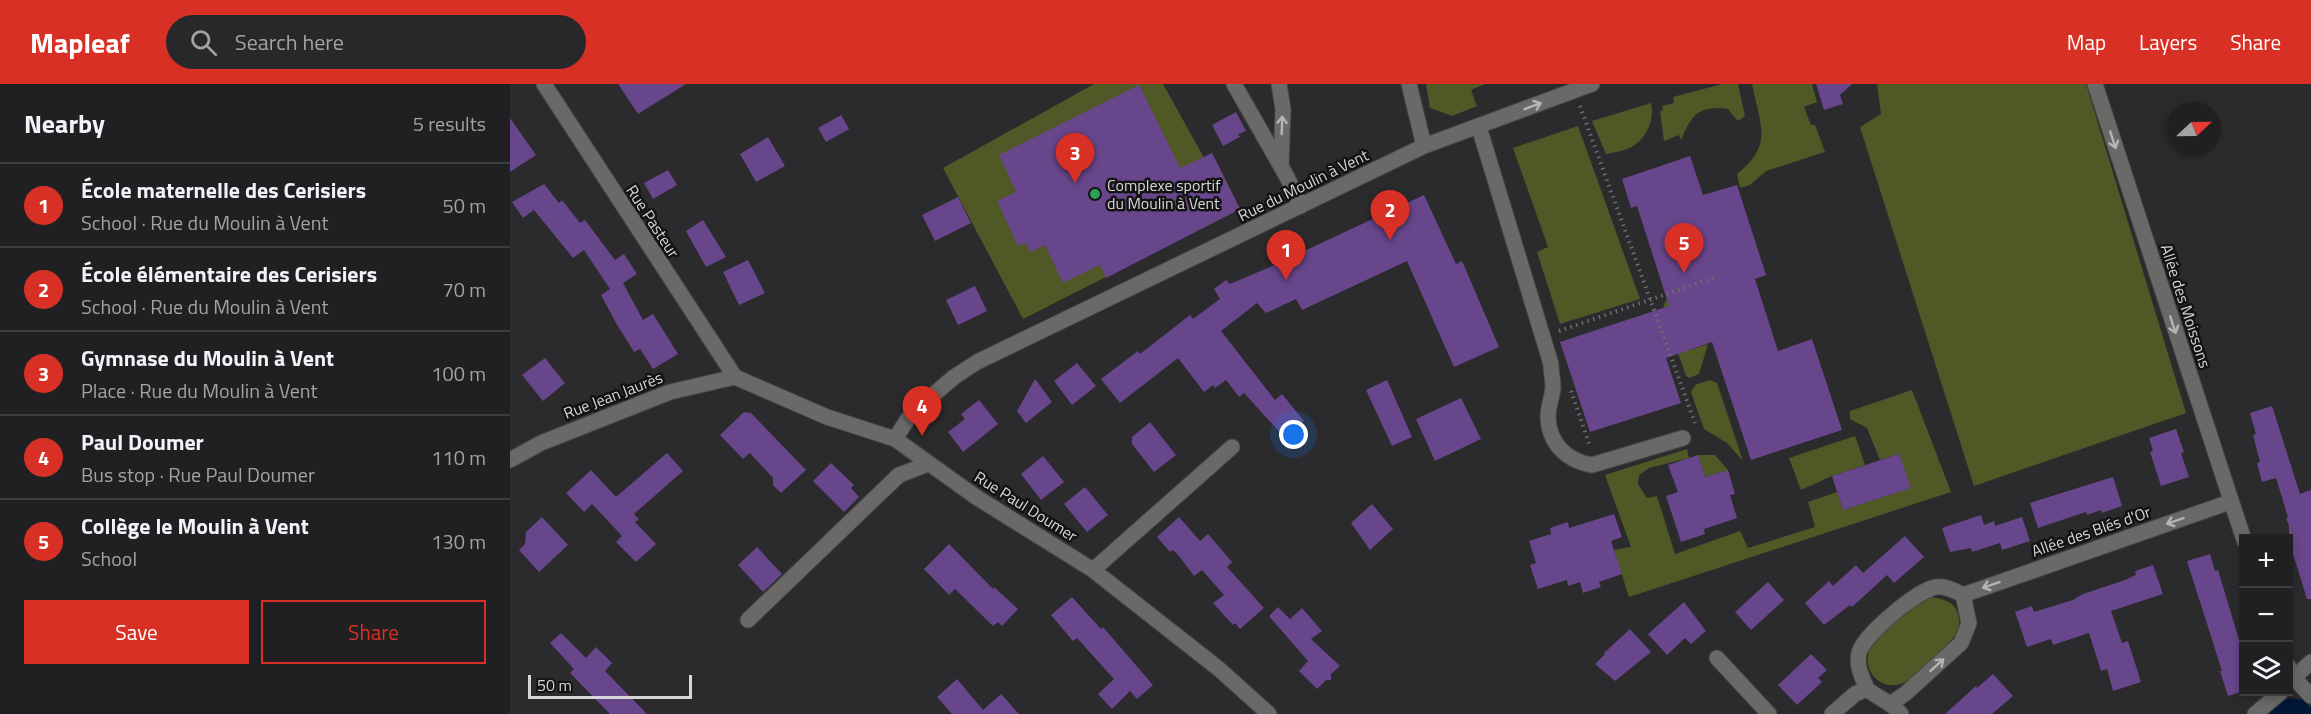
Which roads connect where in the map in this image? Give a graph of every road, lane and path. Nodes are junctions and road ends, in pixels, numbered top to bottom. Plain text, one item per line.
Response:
1 (544, 84) edge
2 (1234, 84) edge
3 (1279, 84) edge
4 (1409, 84) edge
5 (1592, 84) edge
6 (2095, 84) edge
7 (1586, 121) dead end
8 (1479, 127) junction
9 (1424, 146) junction
10 (1281, 166) junction
11 (1301, 206) junction
12 (1716, 277) dead end
13 (1650, 300) junction
14 (1552, 333) dead end
15 (735, 377) junction
16 (1570, 388) dead end
17 (1695, 424) dead end
18 (1683, 438) dead end
19 (895, 439) junction
20 (1232, 447) dead end
21 (510, 460) edge
22 (928, 464) junction
23 (1596, 464) junction
24 (2230, 502) junction
25 (2242, 534) edge
26 (1093, 570) junction
27 (1963, 595) junction
28 (748, 620) dead end
29 (1717, 658) dead end
30 (2311, 662) edge
31 (2293, 673) edge
32 (2293, 678) edge
33 (1861, 691) junction
34 (2276, 696) edge
35 (2311, 696) edge
36 (1896, 708) edge
37 (1269, 714) edge
38 (1769, 714) edge
39 (1832, 714) edge
40 (2255, 714) edge

1 - 15 street, Rue Pasteur
2 - 10 street
10 -> 3 street
4 - 9 street
8 -> 5 street, Rue du Moulin à Vent
6 -> 24 street, Allée des Moissons
7 - 13 path
8 - 9 street, Rue du Moulin à Vent
8 - 23 street
9 - 11 street, Rue du Moulin à Vent
10 - 11 street
11 - 19 street, Rue du Moulin à Vent
12 - 13 path
13 - 14 path
13 - 17 path
15 - 19 street, Rue Paul Doumer
15 - 21 street, Rue Jean Jaurès
16 - 23 path
18 - 23 street
19 - 22 street, Rue Paul Doumer
20 - 26 street
22 - 26 street, Rue Paul Doumer
22 - 28 street
24 - 25 street, Allée des Moissons
24 -> 27 street, Allée des Blés d'Or
26 - 37 street, Rue Paul Doumer
27 - 33 street
36 -> 27 street
29 - 38 street
30 - 31 street
32 - 35 street
33 - 36 street
33 - 39 street
34 - 40 street

